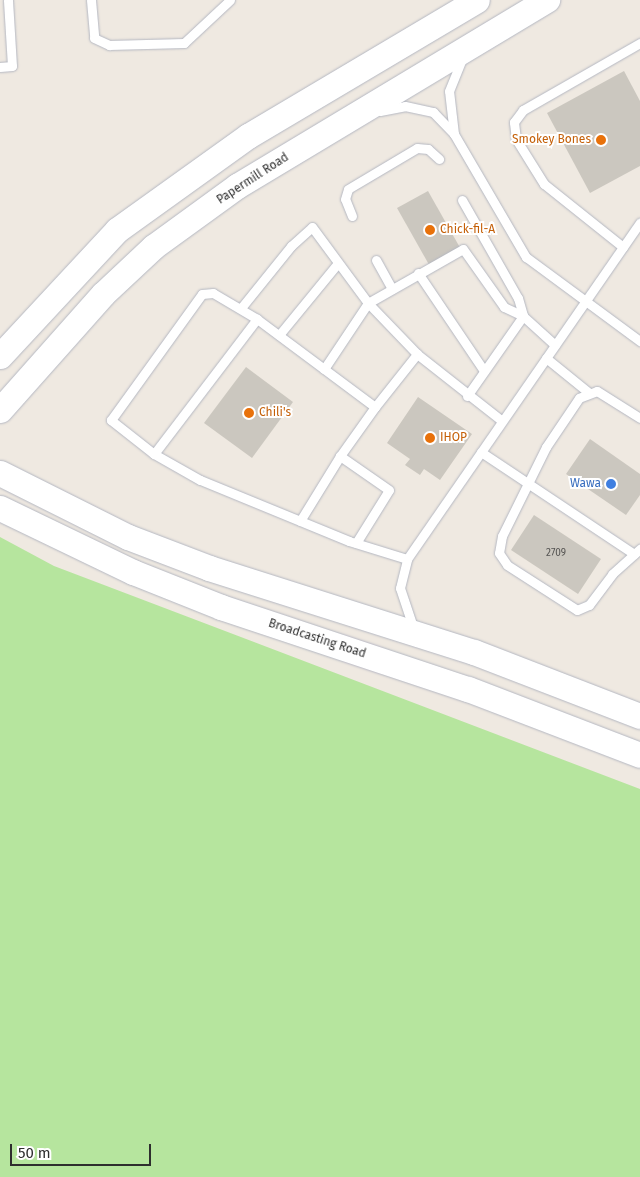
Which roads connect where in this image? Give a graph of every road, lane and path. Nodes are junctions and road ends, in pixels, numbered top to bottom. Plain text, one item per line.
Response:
1 (8, 0) edge
2 (91, 0) edge
3 (230, 0) edge
4 (477, 0) edge
5 (547, 0) edge
6 (485, 37) junction
7 (640, 43) edge
8 (0, 68) edge
9 (342, 123) junction
10 (454, 134) junction
11 (439, 160) dead end
12 (462, 200) dead end
13 (352, 216) dead end
14 (640, 223) edge
15 (623, 247) junction
16 (376, 260) dead end
17 (338, 263) junction
18 (418, 273) junction
19 (392, 289) junction
20 (368, 303) junction
21 (584, 303) junction
22 (241, 308) junction
23 (523, 316) junction
24 (257, 319) junction
25 (279, 335) junction
26 (640, 342) edge
27 (555, 344) junction
28 (417, 354) junction
29 (0, 356) edge
30 (546, 358) junction
31 (324, 369) junction
32 (484, 371) junction
33 (588, 392) junction
34 (467, 396) junction
35 (375, 407) junction
36 (0, 410) edge
37 (640, 418) edge
38 (502, 421) junction
39 (481, 452) junction
40 (154, 454) junction
41 (340, 456) junction
42 (0, 473) edge
43 (531, 484) junction
44 (0, 508) edge
45 (300, 521) junction
46 (356, 543) junction
47 (637, 551) edge
48 (407, 559) junction
49 (425, 636) junction
50 (640, 716) edge
51 (639, 753) edge

1 - 8 lane
2 - 3 lane
4 - 29 main road
5 - 6 main road, Papermill Road
6 - 9 main road, Papermill Road
6 - 10 lane
7 - 15 lane
9 - 10 lane
9 - 36 main road, Papermill Road
10 - 21 lane
11 - 13 lane
12 - 23 lane
14 - 15 lane
15 - 21 lane
16 - 19 lane
17 - 20 lane
17 - 22 lane
17 - 25 lane
18 - 19 lane
18 - 23 lane
18 - 32 lane
19 - 20 lane
20 - 28 lane
20 - 31 lane
21 - 26 lane
21 - 27 lane
22 - 24 lane
22 - 40 lane
23 - 27 lane
23 - 32 lane
24 - 25 lane
24 - 40 lane
25 - 31 lane
27 - 30 lane
28 - 34 lane
28 - 35 lane
30 - 33 lane
30 - 38 lane
31 - 35 lane
32 - 34 lane
33 - 37 lane
33 - 43 lane
34 - 38 lane
35 - 41 lane
38 - 39 lane
39 - 43 lane
39 - 48 lane
40 - 45 lane
41 - 45 lane
41 - 46 lane
42 - 49 main road
43 - 47 lane
43 - 47 lane
44 - 51 main road, Broadcasting Road
45 - 46 lane
46 - 48 lane
48 - 49 lane
49 - 50 main road

